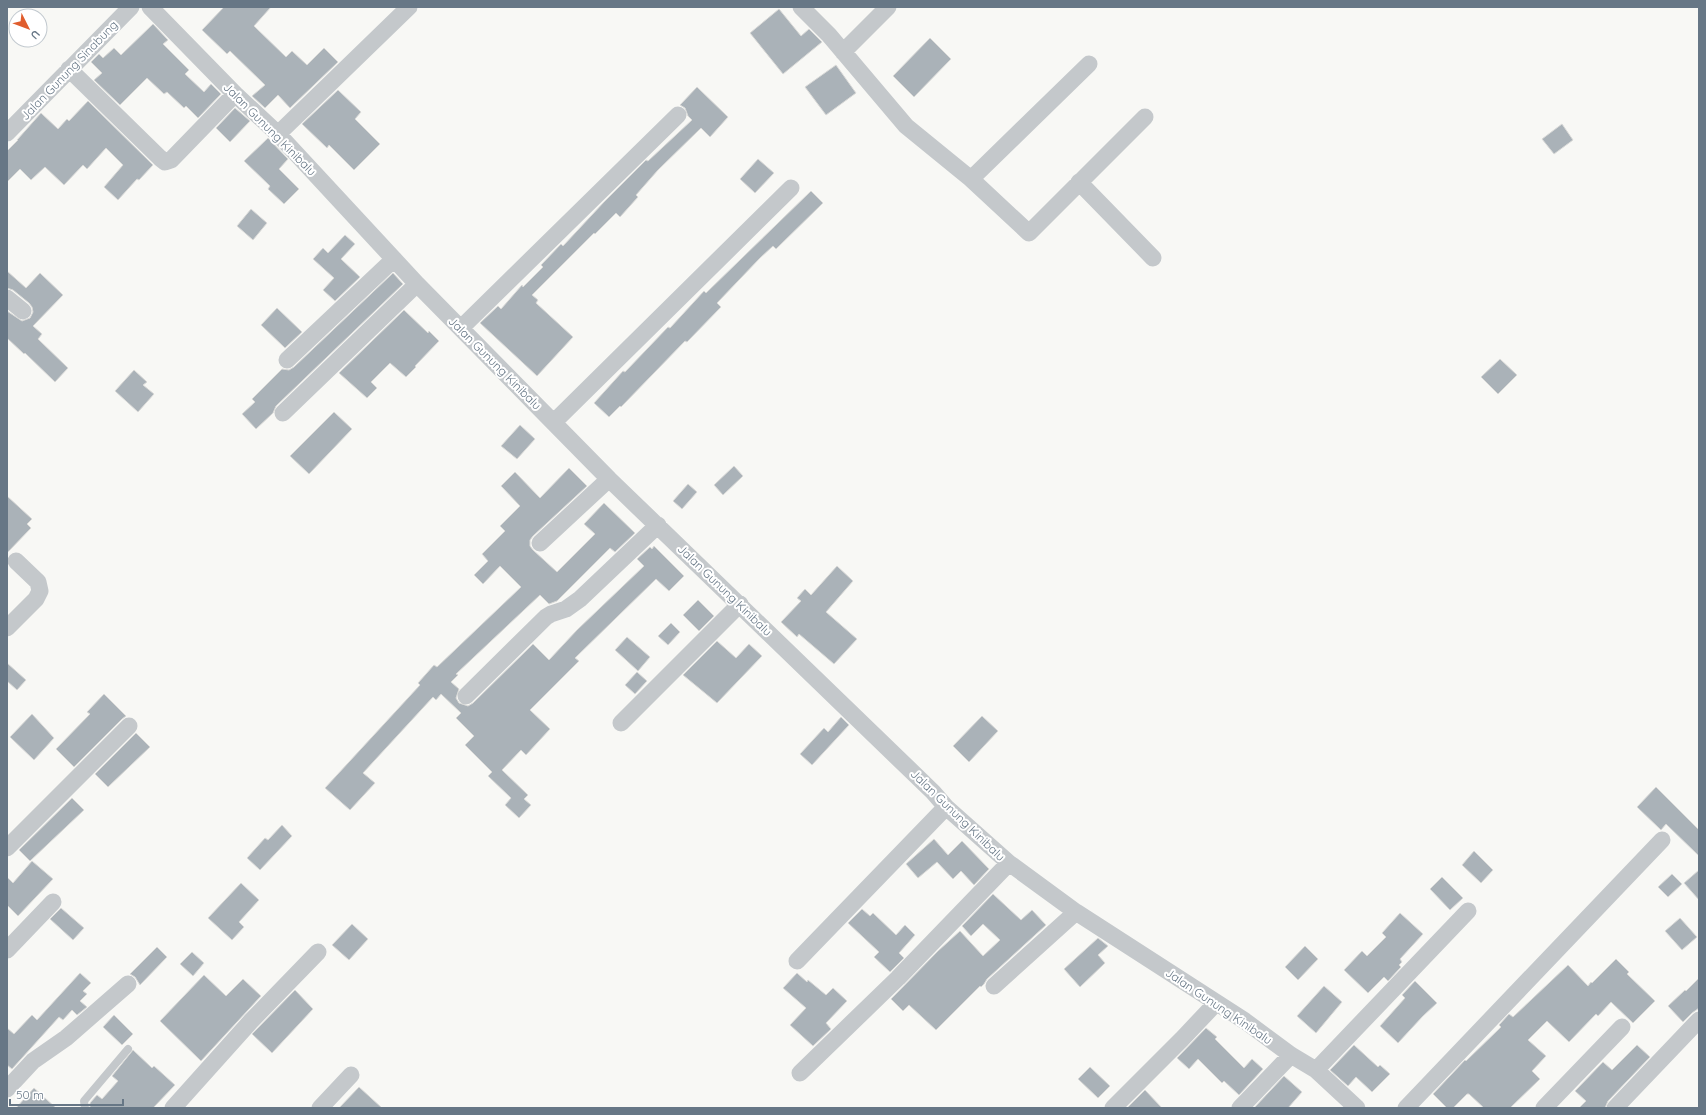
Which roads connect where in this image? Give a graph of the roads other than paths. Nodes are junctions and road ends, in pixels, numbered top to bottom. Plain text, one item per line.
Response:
1 (131, 7) edge
2 (150, 7) edge
3 (408, 7) edge
4 (800, 7) edge
5 (888, 7) edge
6 (843, 52) junction
7 (1089, 64) dead end
8 (69, 69) junction
9 (235, 94) junction
10 (678, 115) dead end
11 (1145, 117) dead end
12 (7, 133) edge
13 (278, 134) junction
14 (971, 179) junction
15 (1079, 182) junction
16 (792, 188) dead end
17 (1153, 258) dead end
18 (394, 259) junction
19 (417, 284) junction
20 (7, 298) edge
21 (23, 311) dead end
22 (461, 328) junction
23 (287, 360) dead end
24 (283, 413) dead end
25 (554, 422) junction
26 (609, 479) junction
27 (658, 525) junction
28 (540, 543) dead end
29 (16, 561) edge
30 (740, 604) junction
31 (7, 628) edge
32 (466, 696) dead end
33 (620, 723) dead end
34 (128, 726) dead end
35 (946, 807) junction
36 (1662, 840) dead end
37 (7, 848) edge
38 (1008, 864) junction
39 (53, 902) dead end
40 (1468, 910) dead end
41 (1076, 912) junction
42 (7, 950) edge
43 (318, 952) dead end
44 (797, 961) dead end
45 (128, 984) dead end
46 (994, 986) dead end
47 (1216, 1003) junction
48 (1699, 1020) edge
49 (1622, 1027) dead end
50 (128, 1049) dead end
51 (1291, 1055) junction
52 (1316, 1070) junction
53 (800, 1073) dead end
54 (351, 1075) dead end
55 (7, 1089) edge
56 (84, 1108) edge
57 (173, 1108) edge
58 (320, 1108) edge
59 (1113, 1108) edge
60 (1240, 1108) edge
61 (1357, 1108) edge
62 (1406, 1108) edge
63 (1544, 1108) edge
64 (1615, 1108) edge

1 - 8 street, Jalan Gunung Sinabung
2 - 9 street, Jalan Gunung Kinibalu
3 - 13 street
4 - 6 street
5 - 6 street
6 - 14 street
7 - 14 street
8 - 9 street
8 - 12 street, Jalan Gunung Sinabung
9 - 13 street, Jalan Gunung Kinibalu
10 - 22 street
11 - 15 street
13 - 18 street, Jalan Gunung Kinibalu
14 - 15 street
15 - 17 street
16 - 25 street
18 - 19 street, Jalan Gunung Kinibalu
18 - 23 street
19 - 22 street, Jalan Gunung Kinibalu
19 - 24 street
20 - 21 street
22 - 25 street, Jalan Gunung Kinibalu
25 - 26 street, Jalan Gunung Kinibalu
26 - 27 street, Jalan Gunung Kinibalu
26 - 28 street
27 - 30 street, Jalan Gunung Kinibalu
27 - 32 street
29 - 31 street
30 - 33 street
30 - 35 street, Jalan Gunung Kinibalu
34 - 37 street
35 - 38 street, Jalan Gunung Kinibalu
35 - 44 street
36 - 62 street
38 - 41 street, Jalan Gunung Kinibalu
38 - 53 street
39 - 42 street
40 - 52 street
41 - 46 street
41 - 47 street, Jalan Gunung Kinibalu
43 - 57 street
45 - 55 street
47 - 51 street, Jalan Gunung Kinibalu
47 - 59 street
48 - 64 street
49 - 63 street
50 - 56 lane
51 - 52 street, Jalan Gunung Kinibalu
51 - 60 street
52 - 61 street, Jalan Gunung Kinibalu
54 - 58 street

